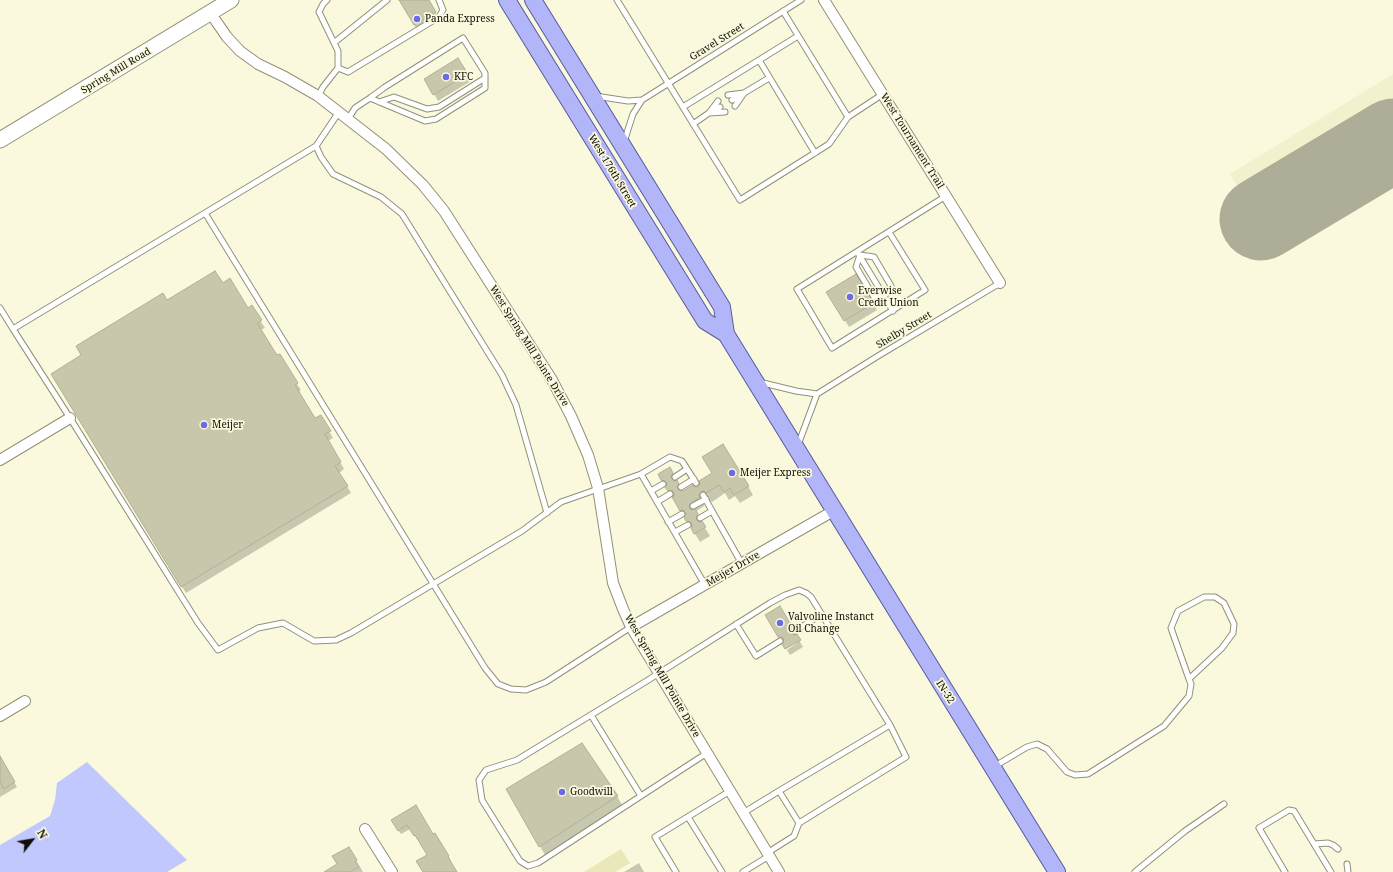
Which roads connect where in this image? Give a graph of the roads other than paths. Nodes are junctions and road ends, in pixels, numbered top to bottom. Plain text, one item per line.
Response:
1 (232, 0) edge
2 (327, 0) edge
3 (387, 0) edge
4 (439, 0) edge
5 (507, 0) edge
6 (534, 0) edge
7 (617, 0) edge
8 (801, 0) edge
9 (824, 0) edge
10 (783, 11) junction
11 (211, 14) junction
12 (798, 36) junction
13 (335, 42) junction
14 (759, 60) junction
15 (338, 68) junction
16 (485, 78) junction
17 (770, 78) junction
18 (668, 84) junction
19 (744, 93) junction
20 (883, 94) junction
21 (592, 95) junction
22 (728, 95) dead end
23 (318, 96) junction
24 (370, 98) junction
25 (642, 100) junction
26 (732, 100) dead end
27 (718, 101) dead end
28 (380, 102) junction
29 (735, 106) dead end
30 (683, 107) junction
31 (720, 107) dead end
32 (725, 112) dead end
33 (709, 113) junction
34 (343, 116) junction
35 (848, 117) junction
36 (693, 124) junction
37 (0, 140) edge
38 (623, 144) junction
39 (316, 146) junction
40 (815, 153) junction
41 (946, 196) junction
42 (205, 213) junction
43 (889, 232) junction
44 (859, 253) junction
45 (1000, 283) joint
46 (884, 297) junction
47 (0, 308) edge
48 (893, 311) junction
49 (13, 329) junction
50 (726, 334) junction
51 (755, 381) junction
52 (817, 394) junction
53 (70, 418) junction
54 (797, 449) junction
55 (0, 460) edge
56 (688, 469) junction
57 (641, 474) junction
58 (675, 477) dead end
59 (663, 484) dead end
60 (681, 487) dead end
61 (598, 488) junction
62 (651, 491) junction
63 (670, 494) dead end
64 (657, 502) junction
65 (693, 506) dead end
66 (835, 510) junction
67 (712, 511) junction
68 (547, 513) junction
69 (682, 514) dead end
70 (700, 518) dead end
71 (668, 522) junction
72 (688, 525) dead end
73 (675, 532) junction
74 (742, 564) junction
75 (433, 584) junction
76 (705, 585) junction
77 (822, 614) junction
78 (736, 624) junction
79 (631, 627) junction
80 (795, 632) dead end
81 (780, 641) dead end
82 (659, 673) junction
83 (1189, 679) junction
84 (25, 701) dead end
85 (591, 715) junction
86 (0, 716) edge
87 (890, 725) junction
88 (707, 753) junction
89 (992, 768) junction
90 (730, 791) junction
91 (779, 791) junction
92 (641, 796) junction
93 (1224, 804) dead end
94 (743, 813) junction
95 (688, 817) junction
96 (799, 823) junction
97 (365, 829) dead end
98 (1314, 844) junction
99 (1338, 850) dead end
100 (768, 854) junction
101 (1347, 864) dead end
102 (392, 872) edge
103 (676, 872) edge
104 (722, 872) edge
105 (743, 872) edge
106 (779, 872) edge
107 (1057, 872) edge
108 (1135, 872) edge
109 (1285, 872) edge
110 (1331, 872) edge
111 (1348, 872) edge

1 - 11 street, Spring Mill Road
2 - 13 lane
3 - 13 lane
4 - 15 lane
5 - 50 main road, West 176th Street
6 - 21 main road, West 176th Street
7 - 18 lane
8 - 10 lane, Gravel Street
9 - 20 street, West Tournament Trail
10 - 12 lane
10 - 18 lane, Gravel Street
11 - 23 street, West Spring Mill Pointe Drive
11 - 37 street, Spring Mill Road
12 - 14 lane
12 - 35 lane
13 - 15 lane
14 - 17 lane
14 - 30 lane
15 - 23 lane
16 - 24 lane
16 - 28 lane
16 - 28 lane
17 - 19 lane
17 - 40 lane
18 - 25 lane, Gravel Street
18 - 30 lane
19 - 22 lane
19 - 26 lane
19 - 29 lane
20 - 35 lane
20 - 41 street, West Tournament Trail
21 - 25 lane
21 - 38 main road, West 176th Street
23 - 34 street, West Spring Mill Pointe Drive
24 - 28 lane
24 - 34 lane
25 - 38 lane
27 - 33 lane
30 - 36 lane
31 - 33 lane
32 - 33 lane
33 - 36 lane
34 - 39 lane
34 - 61 street, West Spring Mill Pointe Drive
35 - 40 lane
36 - 40 lane
38 - 50 main road, West 176th Street
39 - 42 lane
39 - 68 lane
41 - 43 lane
41 - 45 street, West Tournament Trail
42 - 49 lane
42 - 75 lane
43 - 44 lane
43 - 48 lane
44 - 46 lane
44 - 46 lane
44 - 46 lane
44 - 48 lane
45 - 52 lane, Shelby Street
46 - 48 lane
47 - 49 lane
49 - 53 lane
50 - 51 main road, West 176th Street
51 - 52 lane
51 - 54 main road, West 176th Street
52 - 54 lane
53 - 55 street
53 - 75 lane
54 - 66 main road, West 176th Street
56 - 57 lane
56 - 58 lane
56 - 60 lane
57 - 61 lane
57 - 62 lane
59 - 62 lane
61 - 68 lane
61 - 79 street, West Spring Mill Pointe Drive
62 - 64 lane
63 - 64 lane
64 - 71 lane
65 - 67 lane
66 - 74 street, Meijer Drive
66 - 89 main road, IN-32
67 - 70 lane
67 - 74 lane
68 - 75 lane
69 - 71 lane
71 - 73 lane
72 - 73 lane
73 - 76 lane
74 - 76 street, Meijer Drive
75 - 79 lane
76 - 79 street, Meijer Drive
77 - 78 lane
77 - 80 lane
77 - 87 lane
78 - 81 lane
78 - 82 lane
79 - 82 street, West Spring Mill Pointe Drive
82 - 85 lane
82 - 88 street, West Spring Mill Pointe Drive
83 - 83 lane
83 - 89 lane
84 - 86 street
85 - 92 lane
85 - 92 lane
87 - 91 lane
87 - 96 lane
88 - 90 street, West Spring Mill Pointe Drive
88 - 92 lane
89 - 107 main road, IN-32
90 - 94 street, West Spring Mill Pointe Drive
90 - 95 lane
91 - 94 lane
91 - 96 lane
93 - 108 lane
94 - 100 street, West Spring Mill Pointe Drive
95 - 103 lane
95 - 104 lane
96 - 100 lane
97 - 102 street
98 - 99 lane
98 - 109 lane
98 - 110 lane
100 - 105 lane
100 - 106 street, West Spring Mill Pointe Drive
101 - 111 lane

